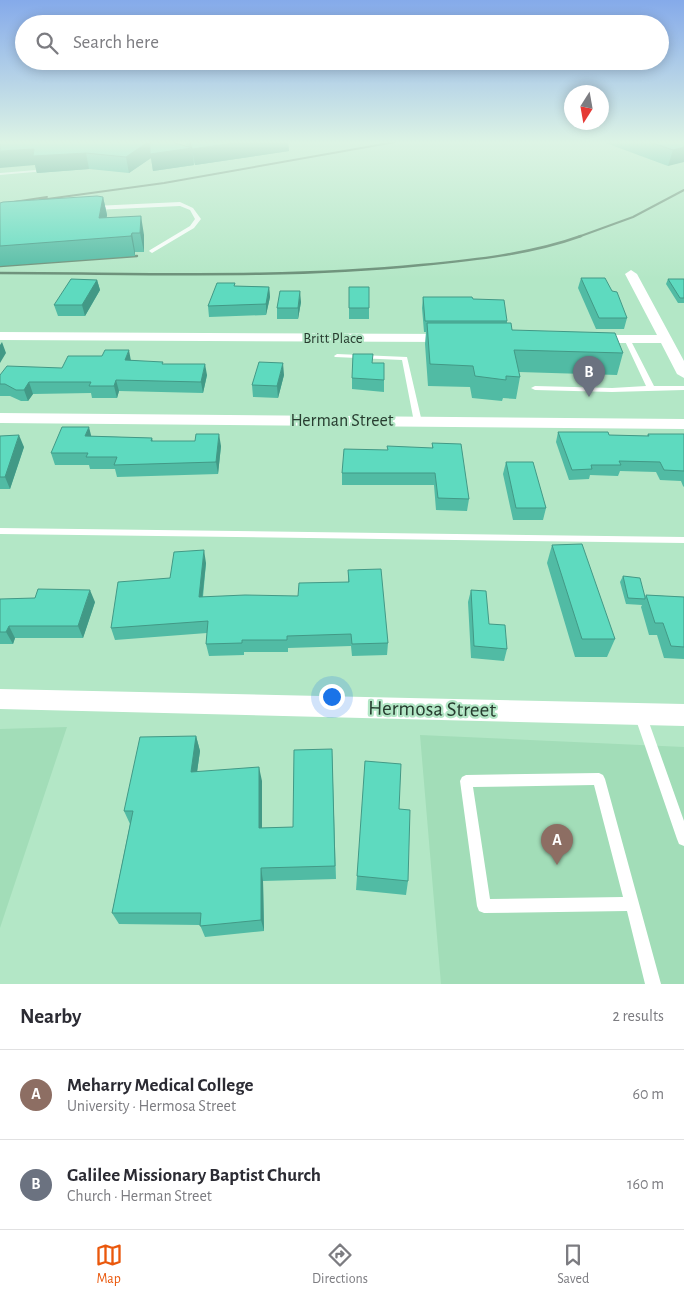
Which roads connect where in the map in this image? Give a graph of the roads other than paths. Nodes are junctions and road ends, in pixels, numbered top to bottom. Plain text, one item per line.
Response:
1 (92, 208) edge
2 (152, 251) dead end
3 (631, 274) dead end
4 (0, 336) edge
5 (458, 338) edge
6 (577, 338) edge
7 (627, 339) junction
8 (665, 339) junction
9 (337, 356) dead end
10 (684, 374) edge
11 (535, 388) dead end
12 (651, 388) junction
13 (684, 388) edge
14 (0, 418) edge
15 (418, 422) junction
16 (684, 424) edge
17 (0, 531) edge
18 (684, 540) edge
19 (0, 699) edge
20 (640, 714) junction
21 (684, 715) edge
22 (684, 839) edge
23 (632, 904) junction
24 (653, 984) edge

1 - 2 lane
3 - 8 street
4 - 5 street, Britt Place
6 - 7 street
7 - 8 street
7 - 12 lane
8 - 10 street
9 - 15 lane
11 - 12 lane
12 - 13 lane
14 - 15 street, Herman Street
15 - 16 street, Herman Street
17 - 18 lane
19 - 20 street, Hermosa Street
20 - 21 street, Hermosa Street
20 - 22 lane
23 - 23 lane
23 - 24 lane

